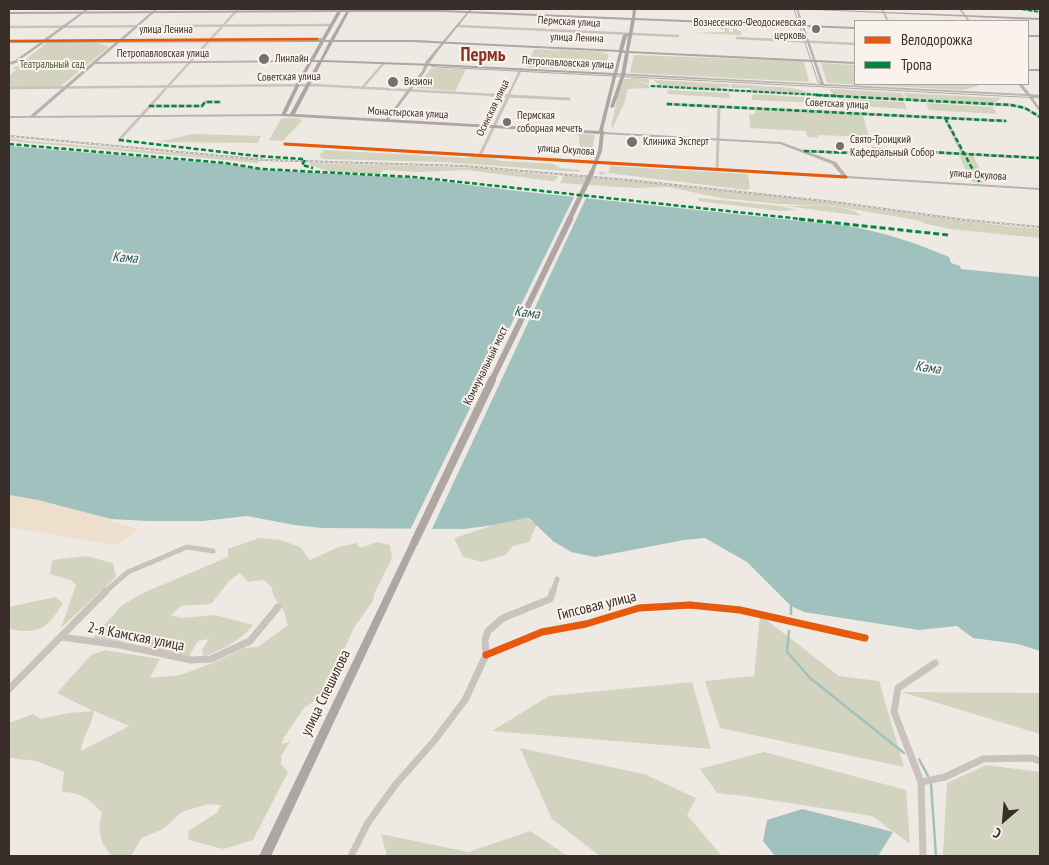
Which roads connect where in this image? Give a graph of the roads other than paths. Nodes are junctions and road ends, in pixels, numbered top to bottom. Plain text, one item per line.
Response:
1 (88, 9) edge
2 (157, 9) edge
3 (635, 9) edge
4 (795, 9) edge
5 (960, 9) edge
6 (1022, 9) edge
7 (236, 10) edge
8 (340, 10) edge
9 (349, 10) edge
10 (470, 10) edge
11 (883, 10) edge
12 (153, 12) junction
13 (1040, 12) edge
14 (9, 13) edge
15 (82, 13) junction
16 (965, 15) junction
17 (633, 19) junction
18 (1040, 19) edge
19 (968, 20) edge
20 (332, 25) junction
21 (341, 25) junction
22 (64, 26) junction
23 (137, 26) junction
24 (222, 26) junction
25 (458, 26) junction
26 (800, 26) junction
27 (9, 27) edge
28 (854, 28) edge
29 (629, 34) junction
30 (678, 36) dead end
31 (737, 38) dead end
32 (209, 40) junction
33 (324, 40) junction
34 (333, 40) junction
35 (9, 41) edge
36 (44, 41) junction
37 (120, 41) junction
38 (445, 42) junction
39 (803, 42) junction
40 (808, 42) junction
41 (854, 44) edge
42 (621, 51) junction
43 (628, 51) junction
44 (811, 60) junction
45 (322, 61) junction
46 (189, 62) junction
47 (311, 62) junction
48 (854, 62) edge
49 (95, 63) junction
50 (432, 63) junction
51 (12, 64) edge
52 (383, 64) junction
53 (427, 65) junction
54 (440, 65) junction
55 (522, 70) junction
56 (615, 74) junction
57 (623, 75) junction
58 (816, 84) junction
59 (308, 85) junction
60 (823, 85) junction
61 (1021, 85) edge
62 (297, 86) junction
63 (650, 86) dead end
64 (166, 87) junction
65 (9, 88) edge
66 (66, 88) junction
67 (362, 88) junction
68 (409, 91) junction
69 (1028, 95) junction
70 (508, 96) junction
71 (1040, 96) edge
72 (569, 99) dead end
73 (220, 102) dead end
74 (667, 104) dead end
75 (149, 106) junction
76 (719, 107) junction
77 (1040, 110) edge
78 (281, 115) junction
79 (292, 115) junction
80 (9, 117) edge
81 (31, 117) junction
82 (139, 117) junction
83 (1040, 117) edge
84 (945, 118) junction
85 (386, 121) junction
86 (1006, 121) dead end
87 (494, 127) junction
88 (602, 133) junction
89 (718, 139) junction
90 (119, 140) dead end
91 (285, 144) dead end
92 (804, 151) junction
93 (963, 154) junction
94 (480, 155) junction
95 (1040, 158) edge
96 (596, 162) junction
97 (717, 170) junction
98 (846, 177) junction
99 (1040, 189) edge
100 (414, 543) joint
101 (213, 551) dead end
102 (557, 579) dead end
103 (278, 607) dead end
104 (61, 637) junction
105 (865, 638) dead end
106 (486, 655) junction
107 (935, 663) dead end
108 (9, 689) edge
109 (1040, 761) edge
110 (921, 782) junction
111 (264, 856) edge
112 (351, 856) edge
113 (923, 856) edge

1 - 15 main road
2 - 12 main road
3 - 17 main road
4 - 11 main road
4 - 26 main road
4 - 26 main road
5 - 16 main road
6 - 13 street
7 - 8 main road
7 - 12 main road
7 - 24 street
8 - 9 main road
8 - 20 main road
9 - 10 main road
9 - 21 main road
10 - 17 main road
10 - 25 main road
11 - 16 main road
12 - 15 main road
12 - 23 main road
14 - 15 main road
15 - 22 main road
16 - 18 main road
16 - 19 main road
17 - 26 main road
17 - 29 main road
20 - 21 main road
20 - 24 street
20 - 33 main road
21 - 34 main road
22 - 23 street
22 - 27 street
22 - 36 main road
23 - 24 street
23 - 37 main road
24 - 32 street
25 - 29 street, Пермская улица
25 - 38 main road
26 - 28 main road
26 - 39 main road
26 - 40 main road
29 - 30 street, Пермская улица
29 - 42 main road
29 - 43 main road
31 - 39 street
32 - 33 main road, улица Ленина
32 - 37 main road, улица Ленина
32 - 46 street
33 - 34 main road, улица Ленина
33 - 47 main road
34 - 38 main road, улица Ленина
34 - 38 main road, улица Ленина
34 - 45 main road
35 - 36 main road, улица Ленина
36 - 37 main road, улица Ленина
36 - 51 main road
37 - 49 main road
38 - 42 main road, улица Ленина
38 - 50 main road
38 - 53 main road
39 - 40 street
39 - 44 main road
40 - 41 street
40 - 44 main road
42 - 43 main road, улица Ленина
42 - 56 main road
43 - 44 main road, улица Ленина
43 - 57 main road
44 - 48 main road, улица Ленина
44 - 58 main road
44 - 60 main road
45 - 47 main road, Петропавловская улица
45 - 52 main road, Петропавловская улица
45 - 59 main road
46 - 47 main road, Петропавловская улица
46 - 49 main road, Петропавловская улица
46 - 64 street
47 - 62 main road
49 - 66 main road
50 - 53 main road
50 - 54 main road
52 - 53 main road, Петропавловская улица
52 - 67 street
53 - 54 main road, Петропавловская улица
53 - 68 main road
54 - 55 main road, Петропавловская улица
55 - 56 main road, Петропавловская улица
55 - 70 street, Осинская улица
56 - 57 main road, Петропавловская улица
56 - 88 main road
57 - 58 main road, Петропавловская улица
57 - 88 main road
58 - 60 main road, Петропавловская улица
59 - 62 street, Советская улица
59 - 67 street, Советская улица
59 - 79 main road
60 - 69 main road, Петропавловская улица
61 - 69 main road
62 - 64 street, Советская улица
62 - 78 main road
63 - 83 street
64 - 66 street, Советская улица
64 - 75 street
65 - 66 street, Советская улица
66 - 81 main road
67 - 68 street, Советская улица
68 - 70 street, Советская улица
68 - 85 main road
69 - 71 main road, Петропавловская улица
69 - 77 main road
70 - 72 street, Советская улица
70 - 87 street, Осинская улица
73 - 75 street
74 - 76 street, Советская улица
75 - 82 street
76 - 84 street, Советская улица
76 - 89 street
78 - 79 main road, Монастырская улица
78 - 82 main road, Монастырская улица
79 - 85 main road, Монастырская улица
80 - 81 main road, Монастырская улица
81 - 82 main road, Монастырская улица
82 - 90 street
84 - 86 street, Советская улица
84 - 93 street
85 - 87 main road, Монастырская улица
87 - 88 main road, Монастырская улица
87 - 94 street, Осинская улица
88 - 89 main road, Монастырская улица
88 - 96 main road, Коммунальный мост
89 - 92 main road, Монастырская улица
89 - 97 street
91 - 94 street, улица Окулова
92 - 93 street, Монастырская улица
92 - 98 main road, Монастырская улица
93 - 95 street, Монастырская улица
94 - 96 street, улица Окулова
96 - 97 street, улица Окулова
96 - 100 main road, Коммунальный мост, bridge
97 - 98 street, улица Окулова
98 - 99 main road, улица Окулова
100 - 111 main road, улица Спешилова
101 - 104 street
102 - 106 street
103 - 104 street, 2-я Камская улица
104 - 108 street
105 - 106 street, Гипсовая улица
106 - 112 street
107 - 110 street
109 - 110 street
110 - 113 street

